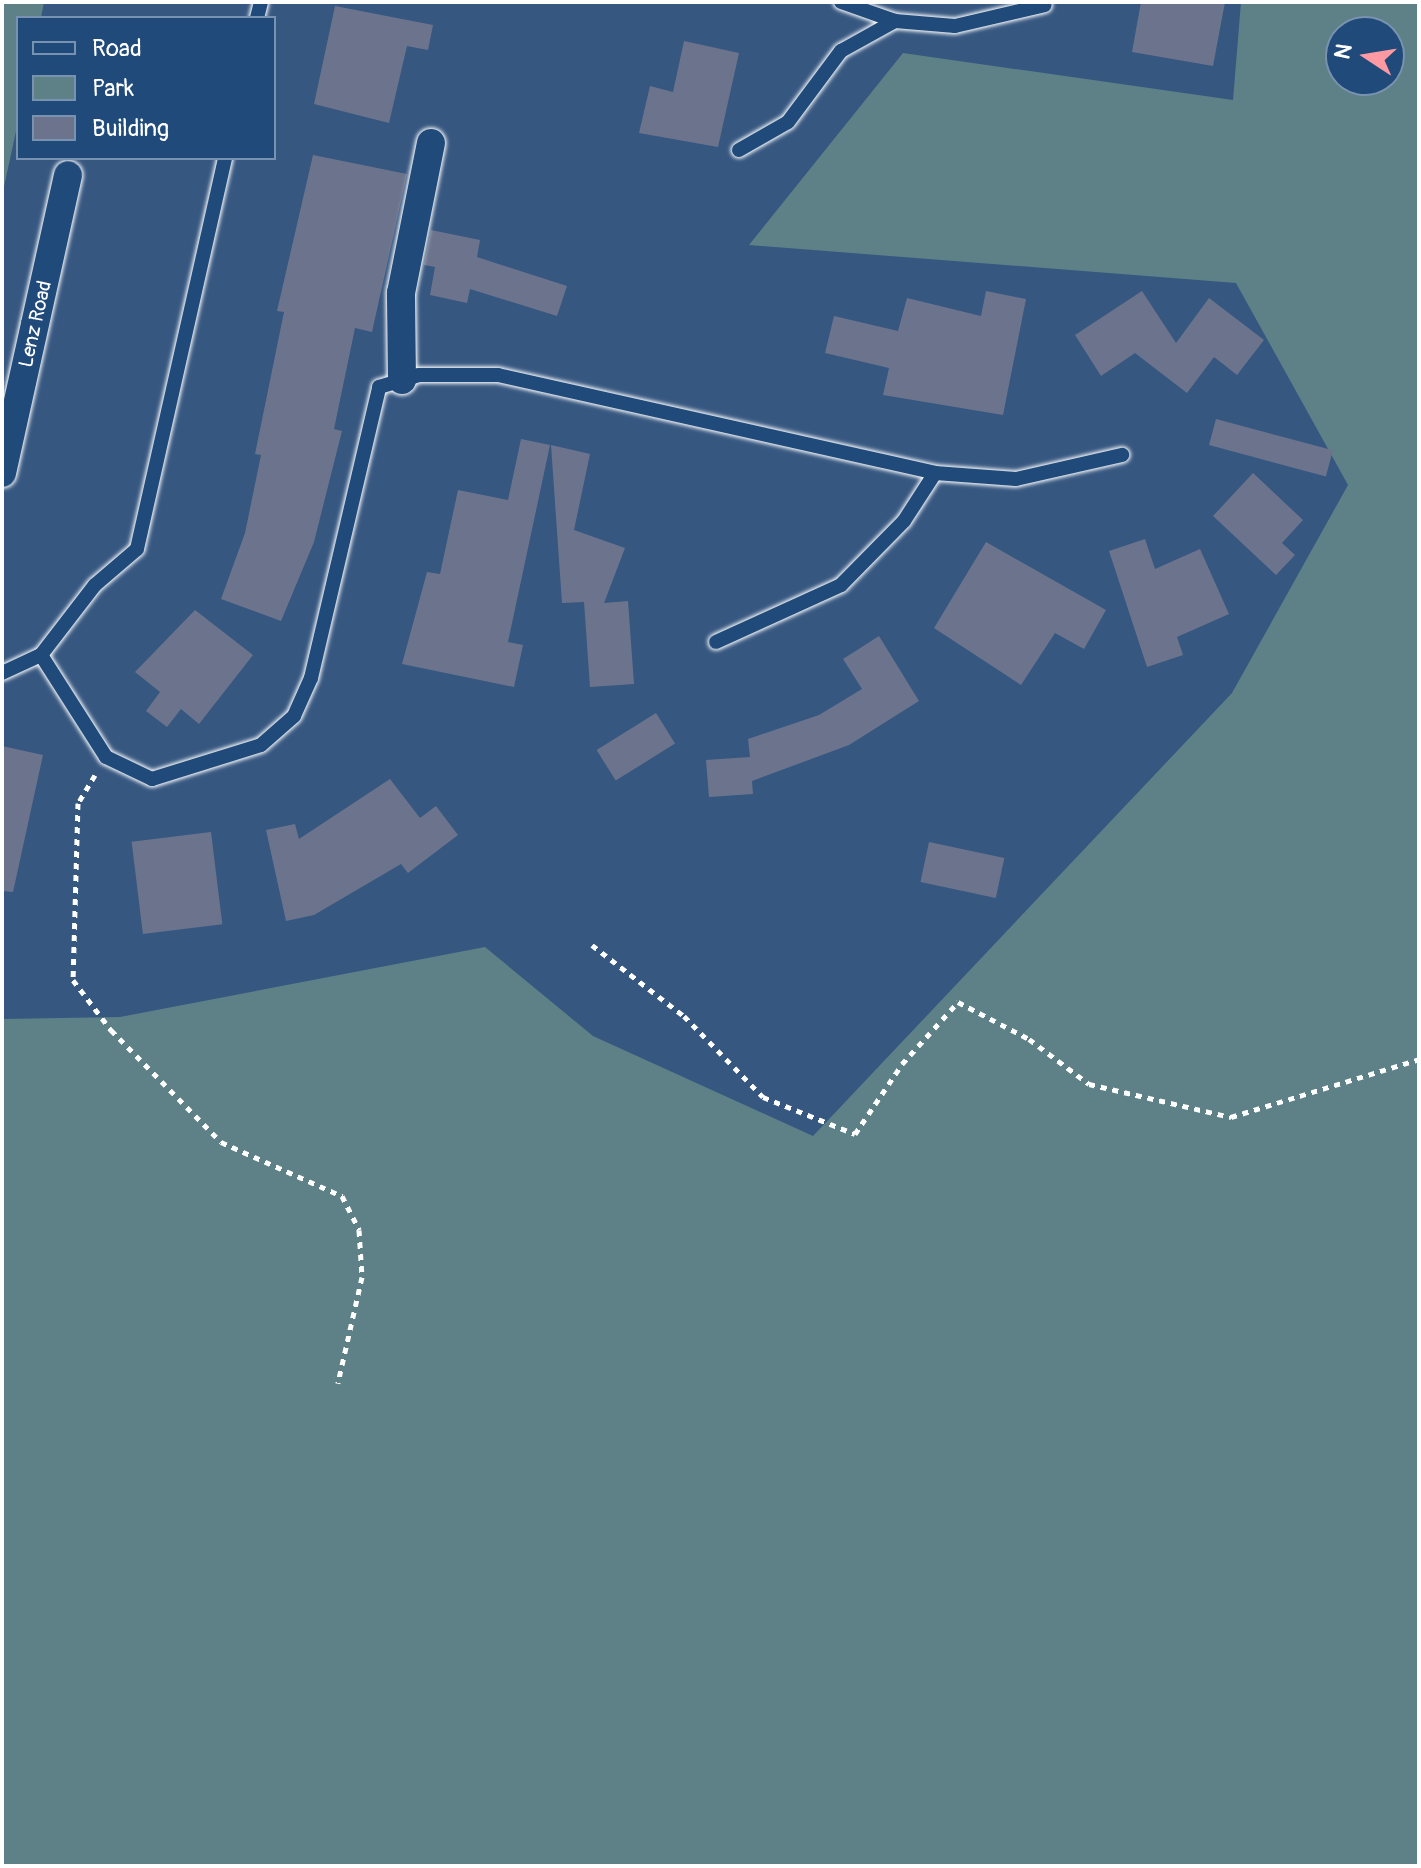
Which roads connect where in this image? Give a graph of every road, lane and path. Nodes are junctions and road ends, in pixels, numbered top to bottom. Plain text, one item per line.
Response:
1 (841, 2) edge
2 (1045, 5) dead end
3 (895, 21) junction
4 (431, 143) dead end
5 (739, 150) dead end
6 (225, 160) edge
7 (68, 175) dead end
8 (402, 380) junction
9 (1122, 455) dead end
10 (2, 473) edge
11 (935, 473) junction
12 (716, 642) dead end
13 (41, 655) junction
14 (2, 673) edge
15 (106, 757) junction
16 (592, 945) dead end
17 (1419, 1059) edge
18 (338, 1383) dead end

1 - 3 lane
2 - 3 lane
3 - 5 lane
4 - 8 street
6 - 13 lane
7 - 10 street, Lenz Road
8 - 11 lane
8 - 15 lane
9 - 11 lane
11 - 12 lane
13 - 14 lane
13 - 15 lane
15 - 18 path
16 - 17 path

